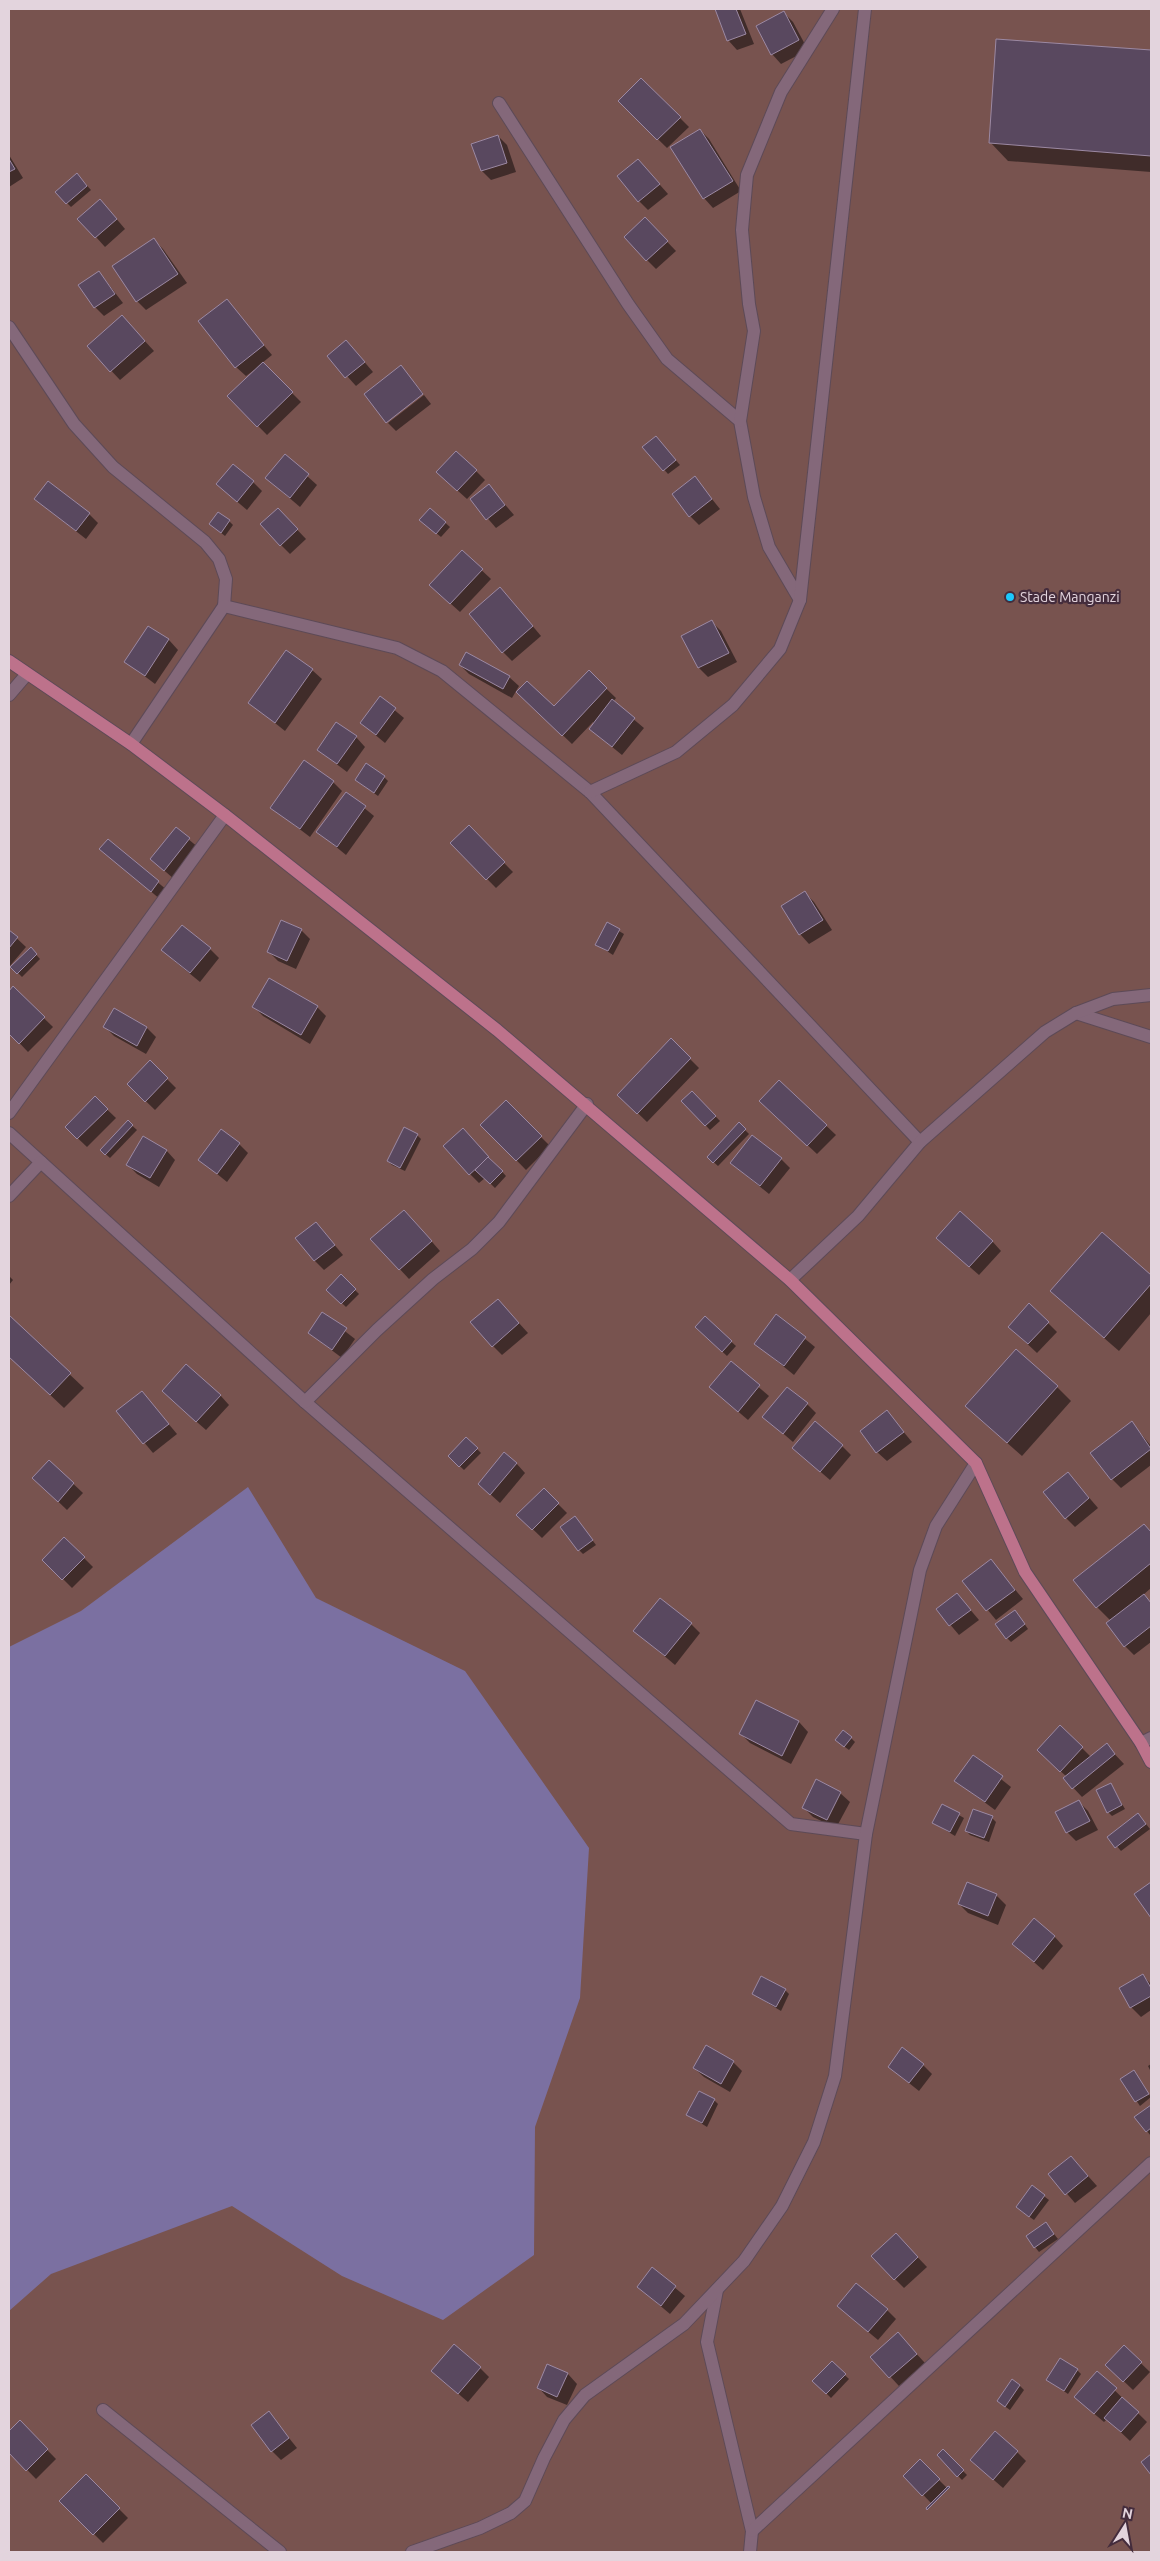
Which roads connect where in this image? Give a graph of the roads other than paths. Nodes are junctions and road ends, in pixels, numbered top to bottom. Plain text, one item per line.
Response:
1 (834, 9) edge
2 (865, 9) edge
3 (499, 104) dead end
4 (9, 327) edge
5 (740, 421) junction
6 (800, 600) junction
7 (224, 606) junction
8 (9, 661) edge
9 (27, 674) junction
10 (9, 695) edge
11 (131, 744) junction
12 (590, 792) junction
13 (225, 815) junction
14 (1151, 995) edge
15 (1076, 1013) junction
16 (1151, 1037) edge
17 (586, 1104) junction
18 (9, 1113) edge
19 (9, 1134) edge
20 (920, 1142) junction
21 (41, 1162) junction
22 (9, 1196) edge
23 (790, 1280) junction
24 (305, 1402) junction
25 (976, 1464) junction
26 (1146, 1741) edge
27 (1151, 1762) edge
28 (866, 1834) junction
29 (1151, 2163) edge
30 (717, 2290) junction
31 (103, 2410) dead end
32 (752, 2531) junction
33 (280, 2552) edge
34 (412, 2552) edge
35 (750, 2552) edge

1 - 5 street
2 - 6 street
3 - 5 street
4 - 7 street
5 - 6 street
6 - 12 street
7 - 11 street
7 - 12 street
8 - 9 main road
9 - 10 street
9 - 11 main road
11 - 13 main road
12 - 20 street
13 - 17 main road
13 - 18 street
14 - 15 street
15 - 16 street
15 - 20 street
17 - 23 main road
17 - 24 street
19 - 21 street
20 - 23 street
21 - 22 street
21 - 24 street
23 - 25 main road
24 - 28 street
25 - 26 main road
25 - 28 street
26 - 27 main road
28 - 30 street
29 - 32 street
30 - 32 street
30 - 34 street
31 - 33 street
32 - 35 street

